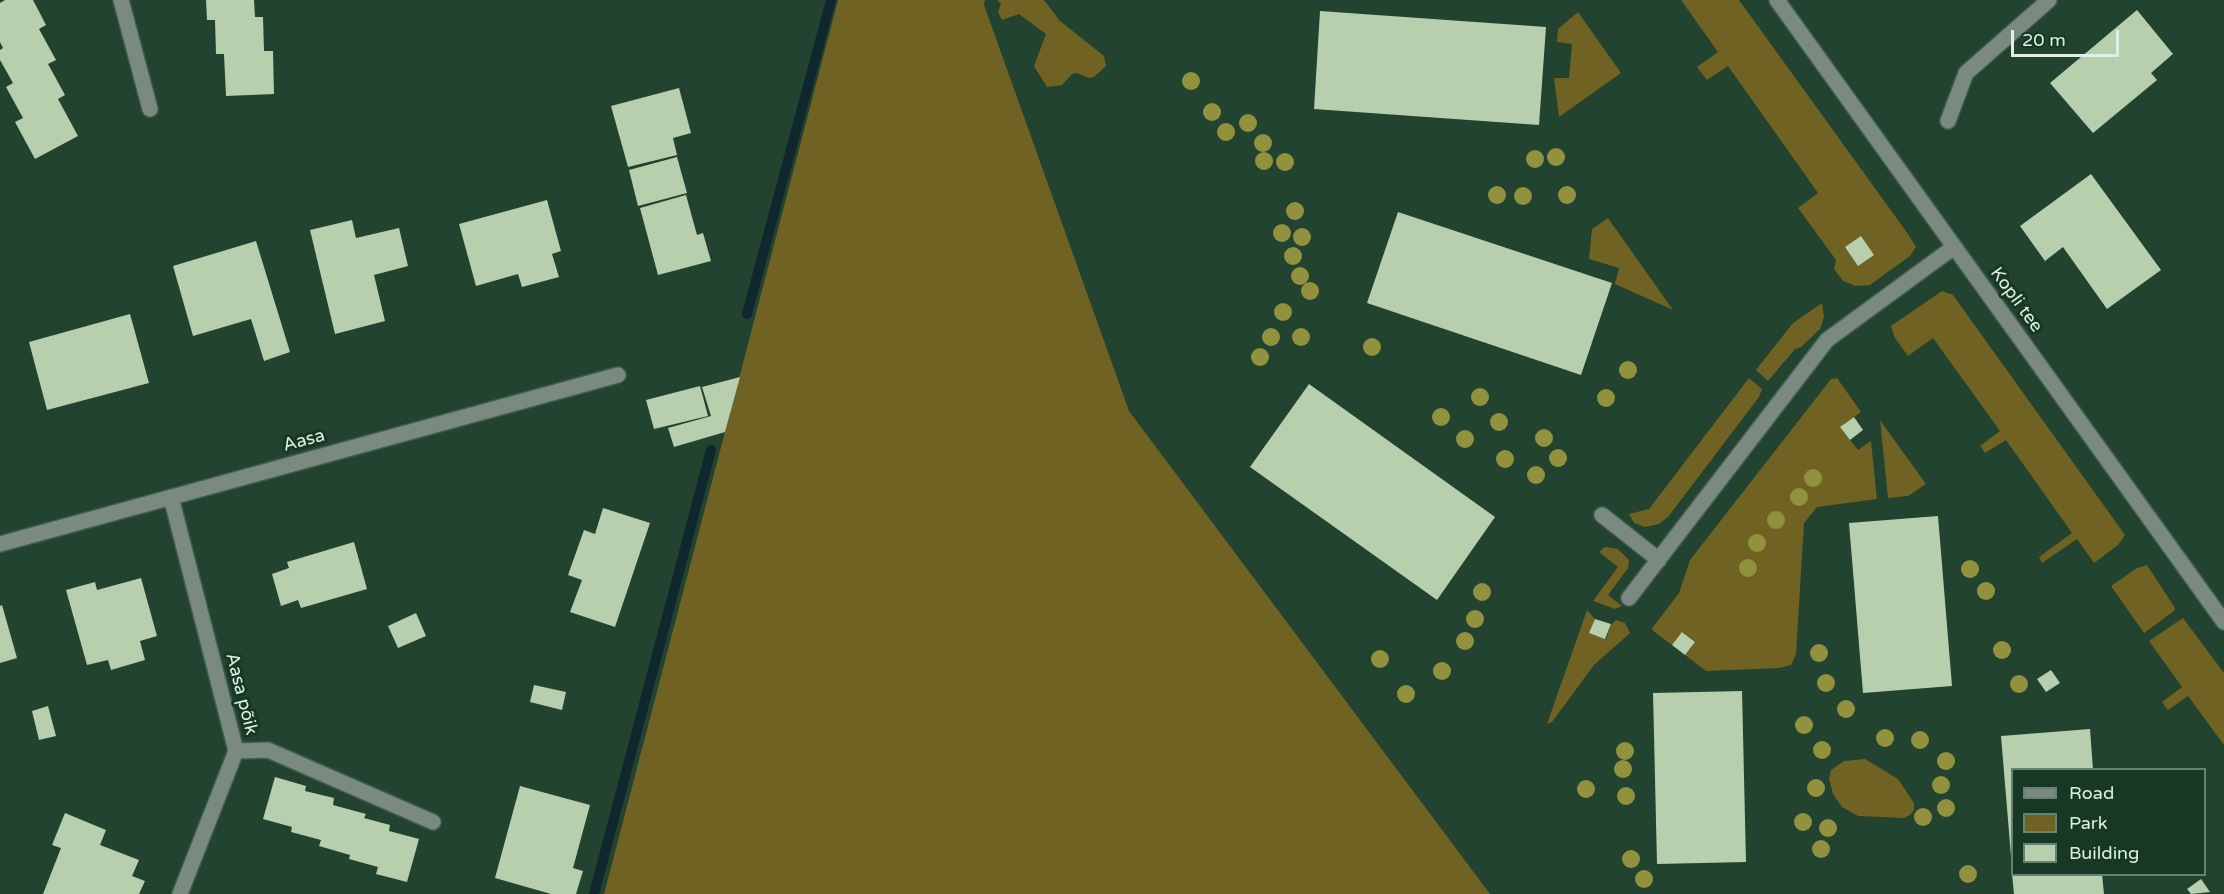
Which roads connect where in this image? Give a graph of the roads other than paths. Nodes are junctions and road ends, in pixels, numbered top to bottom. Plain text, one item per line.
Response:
1 (121, 0) edge
2 (1778, 0) edge
3 (2049, 0) edge
4 (150, 110) dead end
5 (1948, 121) dead end
6 (1954, 247) junction
7 (618, 375) dead end
8 (171, 497) junction
9 (1602, 515) dead end
10 (0, 544) edge
11 (1659, 560) junction
12 (1629, 598) dead end
13 (2224, 622) edge
14 (236, 751) junction
15 (433, 822) dead end
16 (180, 894) edge

1 - 4 street
2 - 6 street, Kopli tee
3 - 5 street
6 - 11 street
6 - 13 street, Kopli tee
7 - 8 street, Aasa
8 - 10 street, Aasa
8 - 14 street, Aasa põik
9 - 11 street
11 - 12 street
14 - 15 street
14 - 16 street, Aasa põik

